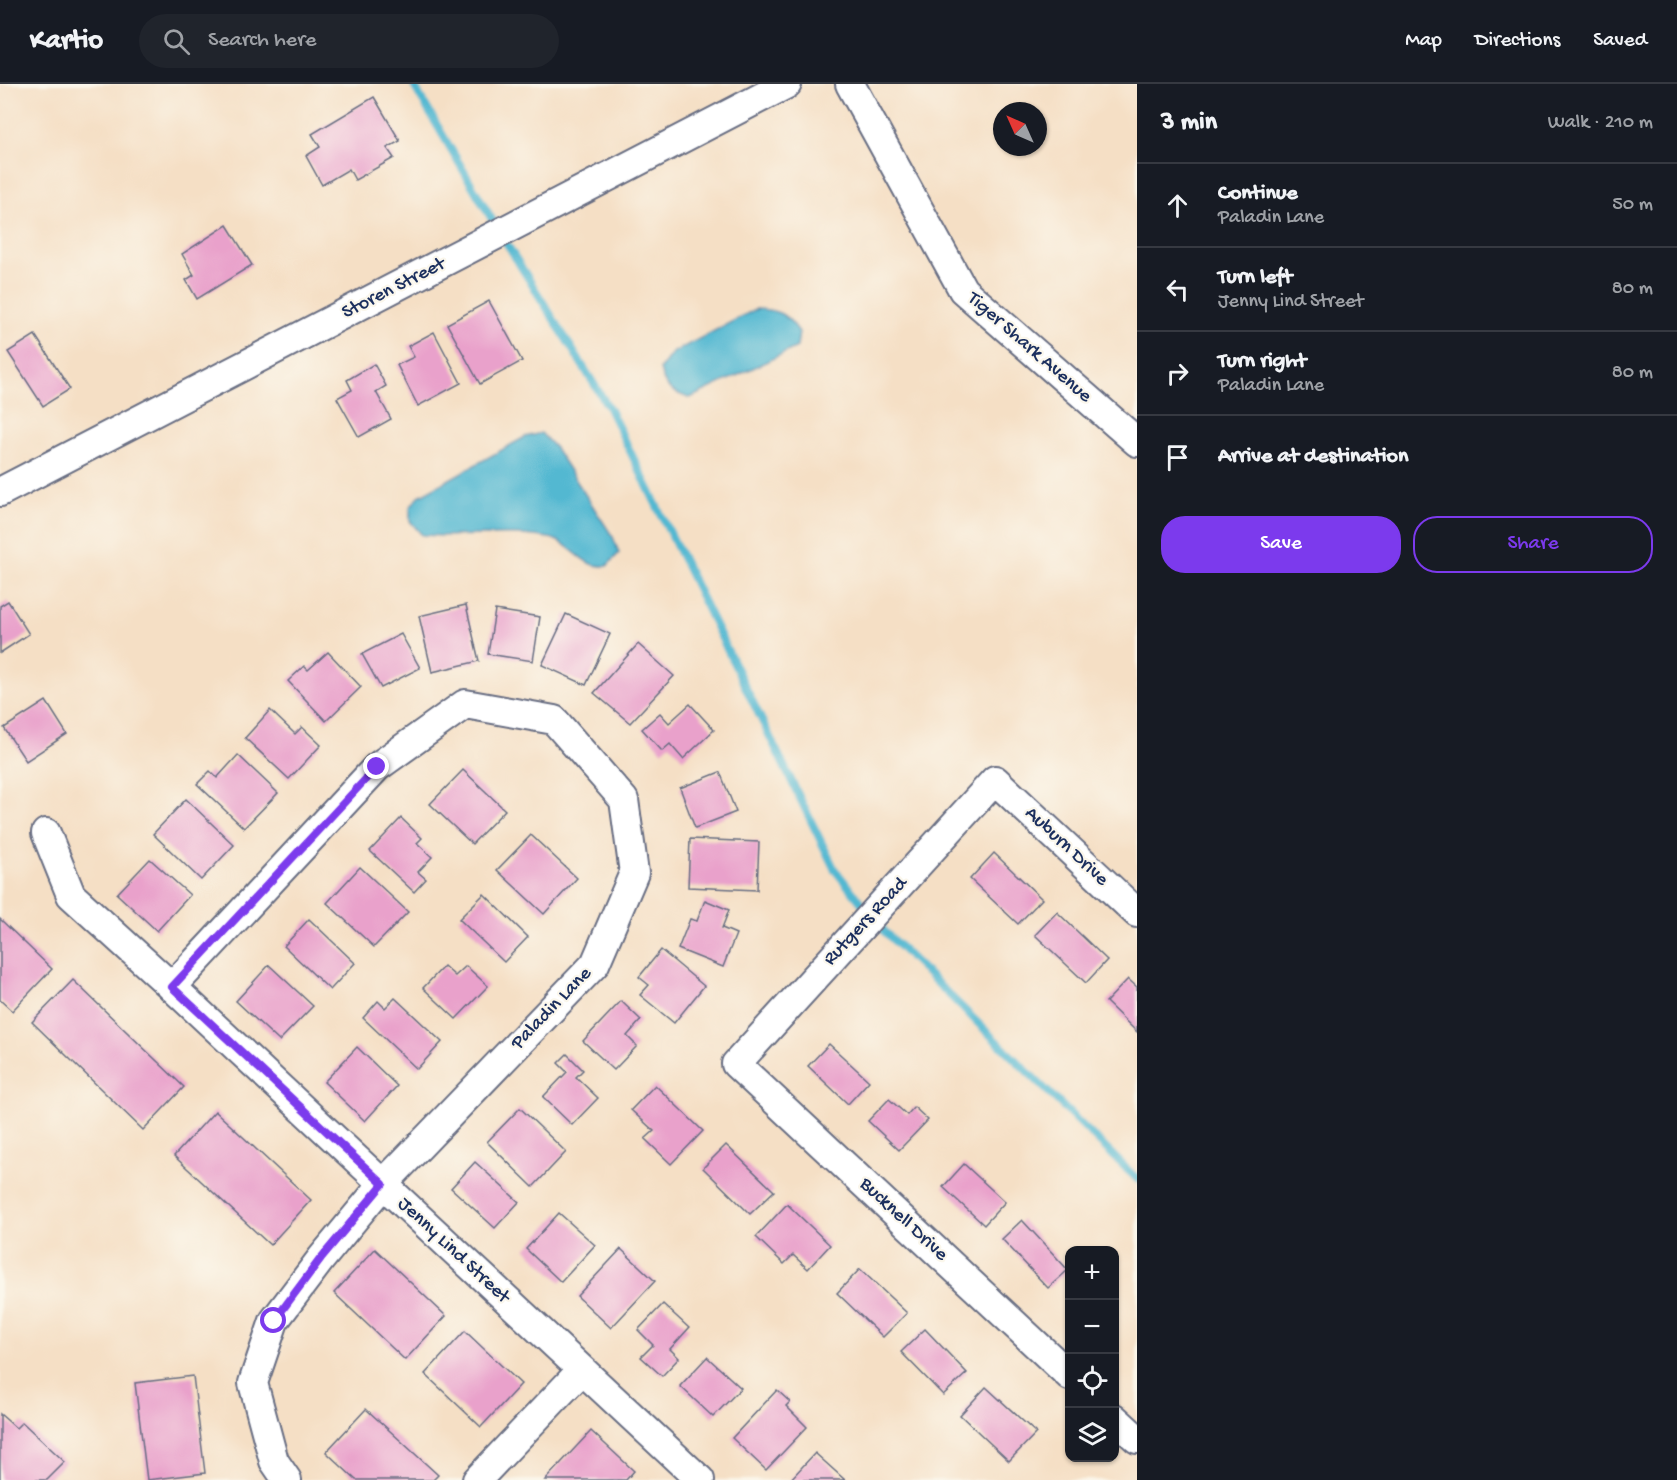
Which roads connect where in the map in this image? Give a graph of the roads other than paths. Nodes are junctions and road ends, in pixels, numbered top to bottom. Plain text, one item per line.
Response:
1 (787, 84) edge
2 (850, 84) edge
3 (1137, 442) edge
4 (0, 492) edge
5 (995, 780) joint
6 (46, 833) dead end
7 (1137, 913) edge
8 (172, 987) junction
9 (736, 1064) joint
10 (383, 1184) junction
11 (581, 1371) junction
12 (1065, 1371) edge
13 (1119, 1423) edge
14 (1137, 1439) edge
15 (286, 1480) edge
16 (477, 1480) edge
17 (700, 1480) edge

1 - 4 street, Storen Street
2 - 3 street, Tiger Shark Avenue
5 - 7 street, Auburn Drive
5 - 9 street, Rutgers Road
6 - 8 street, Jenny Lind Street
8 - 10 street, Jenny Lind Street
8 - 10 street, Paladin Lane
9 - 12 street, Bucknell Drive
10 - 11 street, Jenny Lind Street
10 - 15 street, Paladin Lane
11 - 16 street
11 - 17 street, Jenny Lind Street
13 - 14 street

